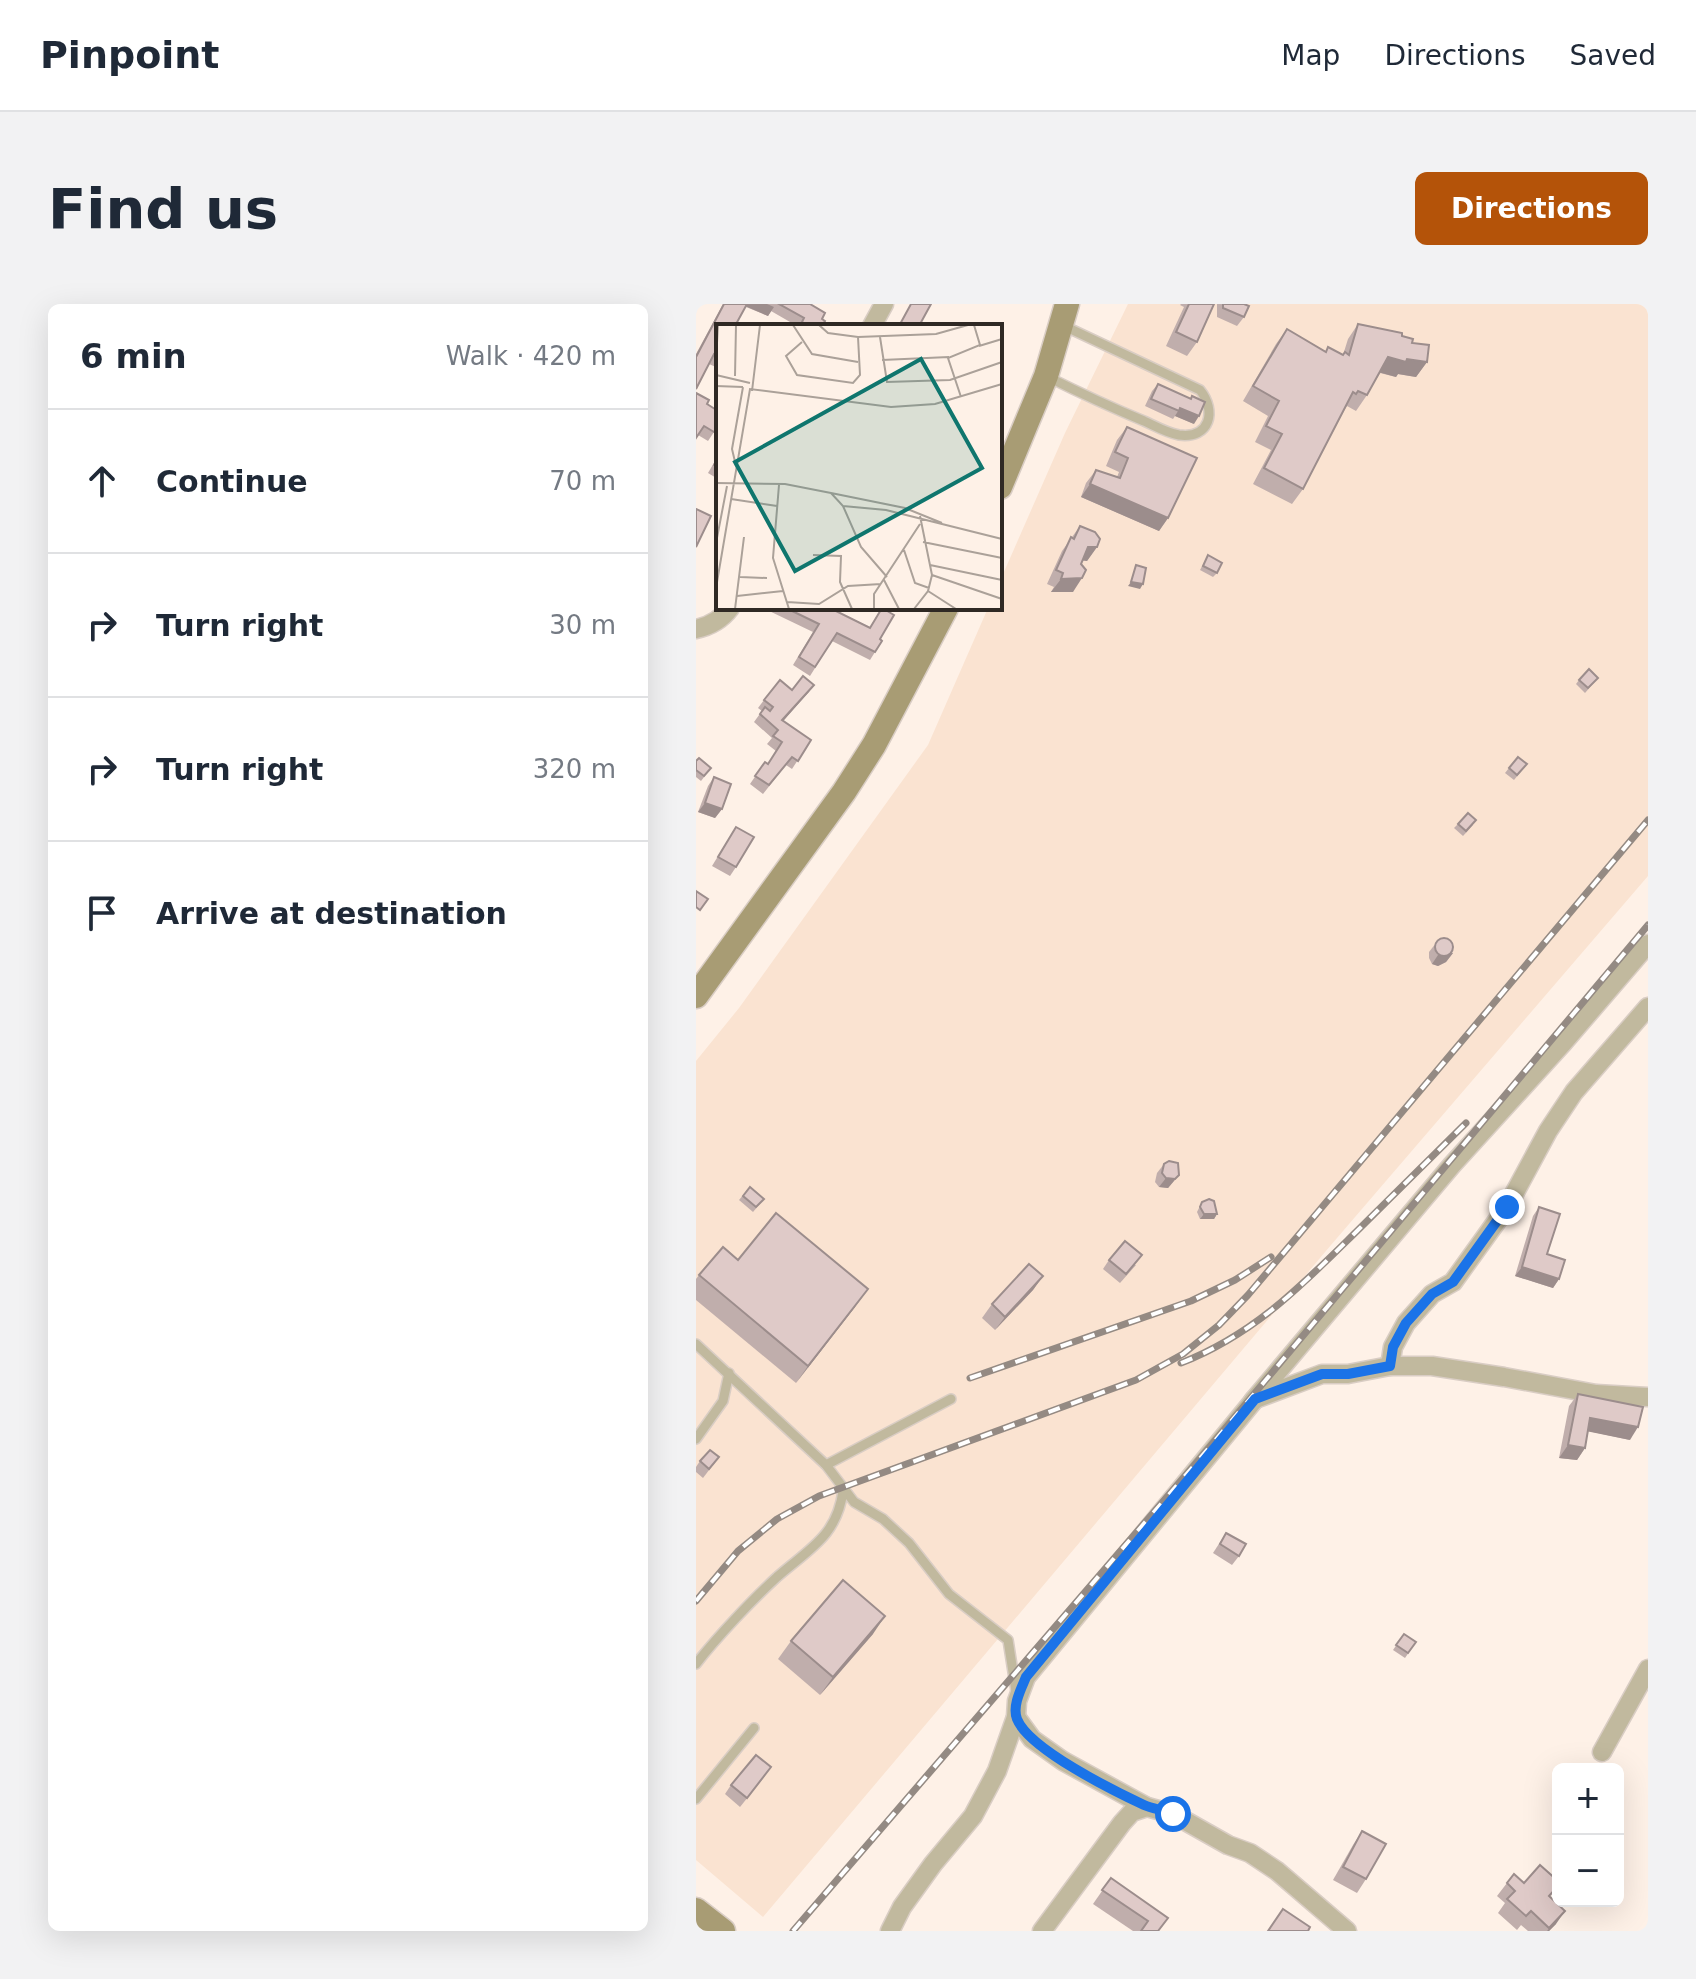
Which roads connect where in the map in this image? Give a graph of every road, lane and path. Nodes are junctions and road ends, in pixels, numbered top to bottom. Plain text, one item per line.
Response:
1 (884, 304) edge
2 (1064, 314) edge
3 (873, 324) edge
4 (1046, 376) junction
5 (1002, 482) edge
6 (728, 610) edge
7 (945, 610) edge
8 (696, 629) edge
9 (1648, 944) edge
10 (696, 996) edge
11 (1648, 1007) edge
12 (696, 1344) edge
13 (1390, 1366) junction
14 (729, 1373) junction
15 (1648, 1397) edge
16 (951, 1399) dead end
17 (1255, 1399) junction
18 (696, 1439) edge
19 (826, 1465) junction
20 (843, 1491) junction
21 (696, 1664) edge
22 (1648, 1669) edge
23 (1016, 1709) junction
24 (754, 1728) dead end
25 (1602, 1752) dead end
26 (696, 1799) edge
27 (1147, 1807) junction
28 (696, 1910) edge
29 (723, 1931) edge
30 (890, 1931) edge
31 (1042, 1931) edge
32 (1347, 1931) edge

1 - 3 street
2 - 4 main road
2 - 4 lane
4 - 5 main road
6 - 8 street
7 - 10 main road
9 - 17 street
11 - 13 street
12 - 14 lane
13 - 15 street
13 - 17 street
14 - 18 lane
14 - 19 lane
16 - 19 lane
17 - 23 street
19 - 20 lane
20 - 21 lane
20 - 23 lane
22 - 25 street
23 - 27 street
23 - 30 street
24 - 26 lane
27 - 31 street
27 - 32 street
28 - 29 main road

